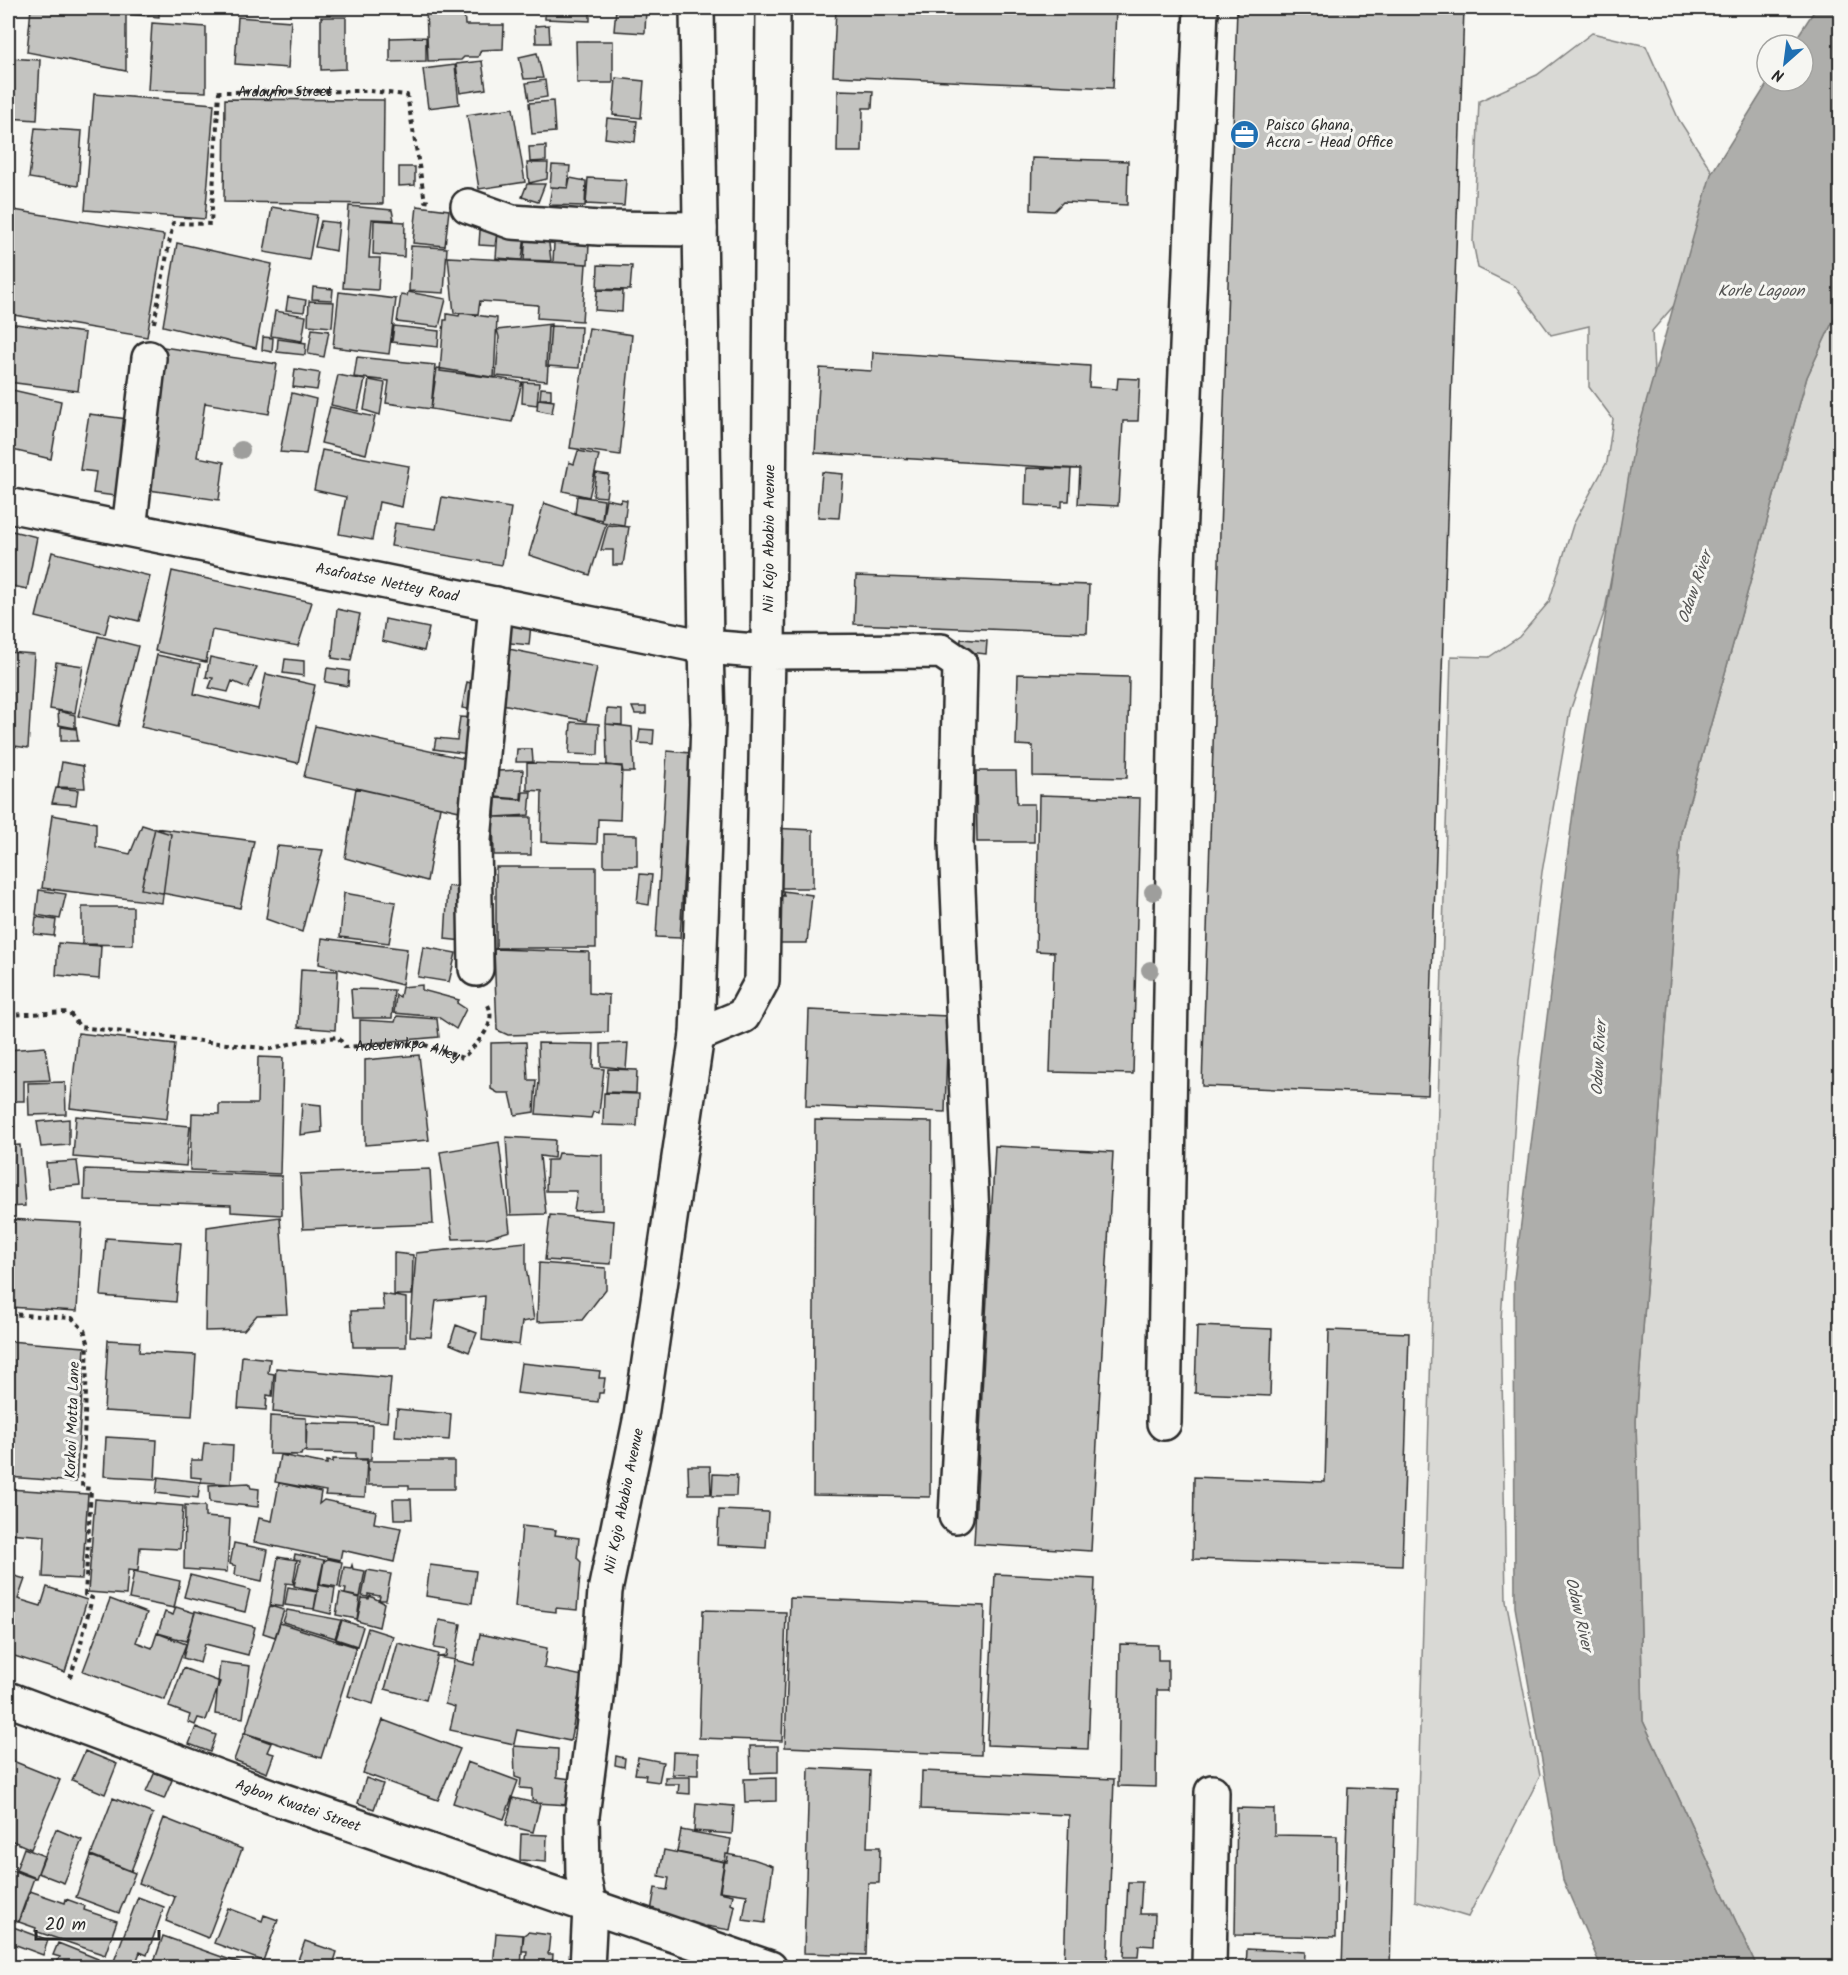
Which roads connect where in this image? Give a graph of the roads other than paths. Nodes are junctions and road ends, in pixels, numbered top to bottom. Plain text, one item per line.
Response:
1 (697, 8) edge
2 (773, 8) edge
3 (1201, 8) edge
4 (468, 206) road end
5 (700, 229) junction
6 (149, 358) road end
7 (8, 504) edge
8 (129, 529) junction
9 (496, 604) junction
10 (706, 647) junction
11 (768, 652) junction
12 (476, 969) road end
13 (697, 1035) junction
14 (1164, 1423) dead end
15 (956, 1516) dead end
16 (8, 1700) edge
17 (1212, 1792) dead end
18 (590, 1908) junction
19 (587, 1968) edge
20 (770, 1968) edge
21 (1209, 1968) edge

1 - 5 street, Nii Kojo Ababio Avenue
2 - 11 street, Nii Kojo Ababio Avenue
3 - 14 street
4 - 5 street
5 - 10 street, Nii Kojo Ababio Avenue
6 - 8 street
7 - 8 street, Asafoatse Nettey Road
8 - 9 street, Asafoatse Nettey Road
9 - 10 street, Asafoatse Nettey Road
9 - 12 street
10 - 11 street, Asafoatse Nettey Road
10 - 13 street, Nii Kojo Ababio Avenue
11 - 13 street, Nii Kojo Ababio Avenue
11 - 15 street, Asafoatse Nettey Road
13 - 18 street, Nii Kojo Ababio Avenue
16 - 18 street, Agbon Kwatei Street
17 - 21 street
18 - 19 street, Nii Kojo Ababio Avenue
18 - 20 street, Agbon Kwatei Street

